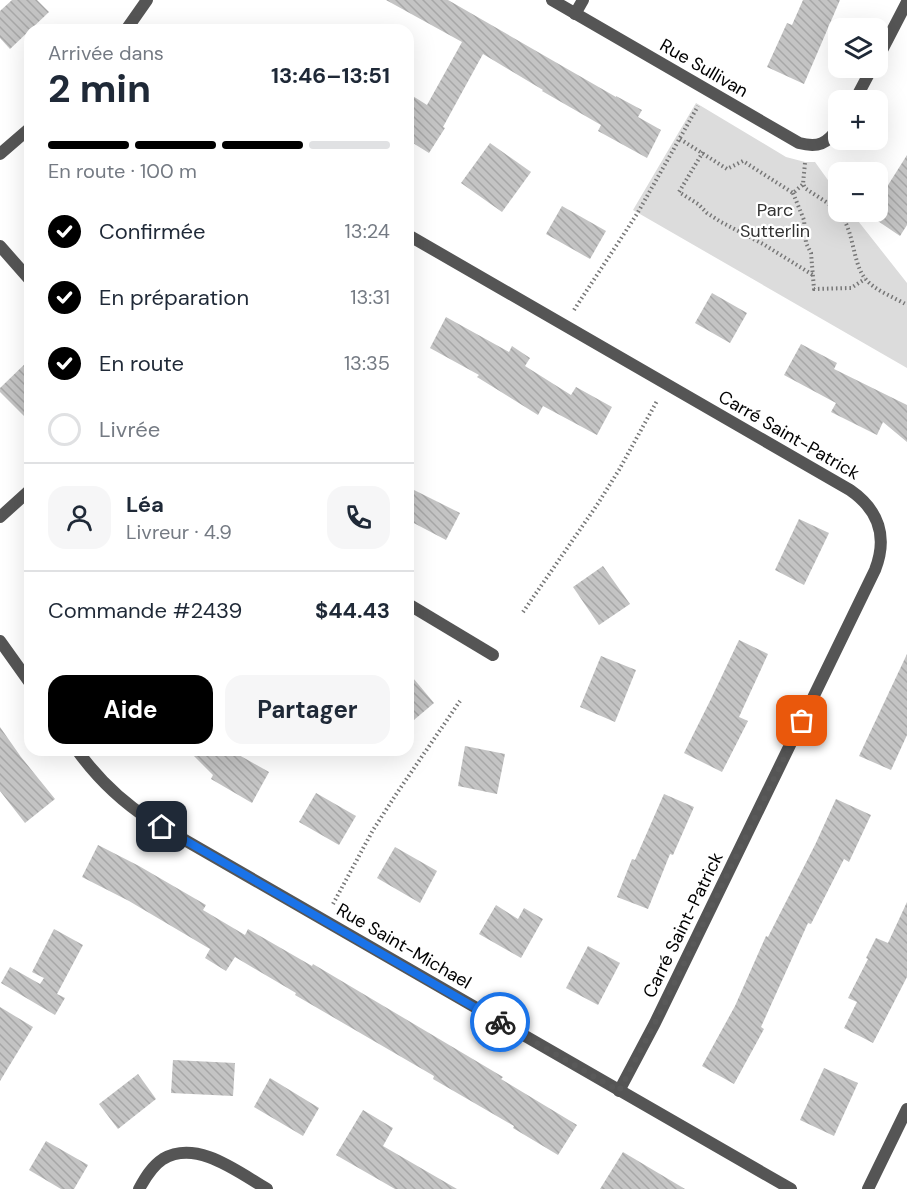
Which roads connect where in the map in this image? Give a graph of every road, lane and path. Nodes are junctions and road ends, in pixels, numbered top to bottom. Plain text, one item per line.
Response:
1 (147, 0) edge
2 (552, 0) edge
3 (583, 0) edge
4 (907, 2) edge
5 (575, 14) junction
6 (130, 24) edge
7 (888, 39) edge
8 (698, 106) dead end
9 (24, 133) edge
10 (680, 139) junction
11 (828, 140) edge
12 (703, 152) junction
13 (0, 154) edge
14 (805, 162) dead end
15 (803, 184) junction
16 (793, 192) junction
17 (414, 239) edge
18 (0, 246) edge
19 (24, 273) edge
20 (813, 275) junction
21 (865, 279) junction
22 (907, 305) edge
23 (573, 311) dead end
24 (657, 401) dead end
25 (24, 495) edge
26 (0, 517) edge
27 (414, 608) edge
28 (523, 612) dead end
29 (0, 641) edge
30 (493, 655) dead end
31 (24, 675) edge
32 (460, 700) dead end
33 (82, 756) edge
34 (333, 904) dead end
35 (619, 1091) junction
36 (907, 1109) edge
37 (139, 1189) edge
38 (267, 1189) edge
39 (791, 1189) edge
40 (868, 1189) edge

1 - 6 street
2 - 5 street, Rue Sullivan
3 - 5 street
4 - 7 street
5 - 11 street, Rue Sullivan
8 - 10 path
9 - 13 street
10 - 12 path
10 - 23 path
12 - 16 path
12 - 20 path
14 - 15 path
15 - 16 path
15 - 21 path
16 - 20 path
17 - 35 street, Carré Saint-Patrick
18 - 19 street
20 - 21 path
21 - 22 path
24 - 28 path
25 - 26 street
27 - 30 street
29 - 31 street
32 - 34 path
33 - 35 street, Rue Saint-Michael
35 - 39 street, Rue Saint-Michael
36 - 40 street
37 - 38 street

